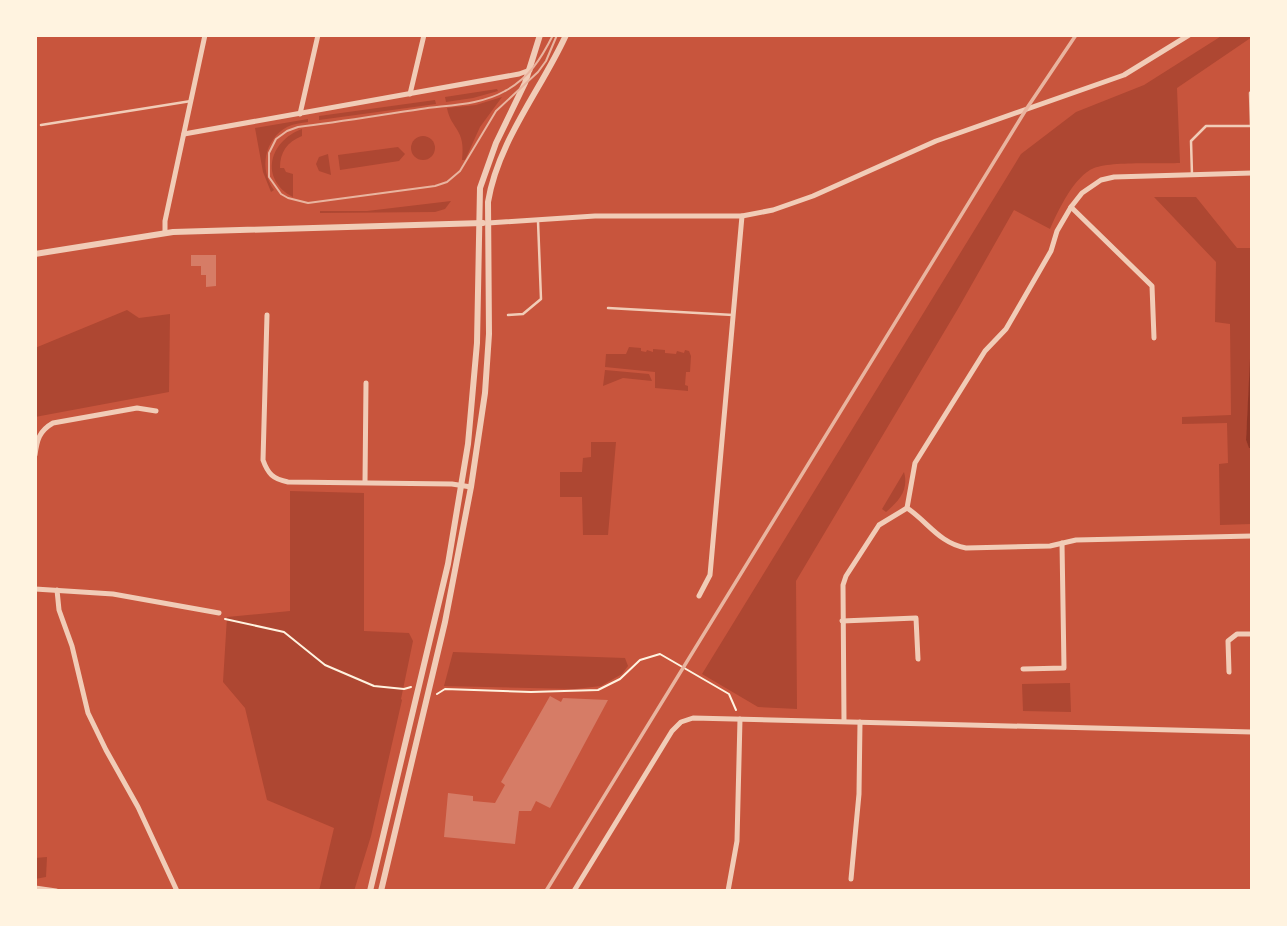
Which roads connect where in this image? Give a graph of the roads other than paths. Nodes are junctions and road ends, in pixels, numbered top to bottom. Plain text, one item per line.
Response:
1 (205, 35) edge
2 (318, 35) edge
3 (424, 35) edge
4 (540, 35) edge
5 (566, 35) edge
6 (1189, 35) edge
7 (530, 70) junction
8 (1252, 91) edge
9 (410, 94) junction
10 (191, 101) junction
11 (300, 114) junction
12 (41, 125) dead end
13 (184, 134) junction
14 (1252, 173) edge
15 (1192, 175) junction
16 (1071, 207) junction
17 (742, 216) junction
18 (538, 221) junction
19 (480, 223) junction
20 (488, 223) junction
21 (165, 233) junction
22 (35, 254) edge
23 (608, 308) dead end
24 (267, 315) dead end
25 (508, 315) dead end
26 (733, 315) junction
27 (1154, 338) dead end
28 (366, 383) dead end
29 (156, 411) dead end
30 (35, 455) edge
31 (365, 482) junction
32 (461, 485) junction
33 (471, 487) junction
34 (907, 508) junction
35 (1252, 536) edge
36 (1062, 543) junction
37 (35, 589) edge
38 (57, 590) junction
39 (699, 596) dead end
40 (219, 613) road end
41 (842, 621) junction
42 (1252, 634) edge
43 (918, 659) dead end
44 (1023, 669) dead end
45 (1229, 671) dead end
46 (740, 719) junction
47 (844, 721) junction
48 (860, 722) junction
49 (1252, 732) edge
50 (851, 879) dead end
51 (35, 888) edge
52 (56, 891) edge
53 (177, 891) edge
54 (370, 891) edge
55 (381, 891) edge
56 (574, 891) edge
57 (728, 891) edge

1 - 10 street
2 - 11 street
3 - 9 street
4 - 7 street
5 - 20 street
6 - 17 street
7 - 9 street
7 - 19 street
8 - 15 lane
9 - 11 street
10 - 12 lane
10 - 13 street
11 - 13 street
13 - 21 street
14 - 15 street
15 - 16 street
16 - 27 street
16 - 34 street
17 - 18 street
17 - 26 street
18 - 20 street
18 - 25 lane
19 - 20 street
19 - 21 street
19 - 32 street
20 - 33 street
21 - 22 street
23 - 26 lane
24 - 31 street
26 - 39 street
28 - 31 street
29 - 30 street
31 - 32 street
32 - 33 street
32 - 54 street
33 - 55 street
34 - 36 street
34 - 41 street
35 - 36 street
36 - 44 street
37 - 38 street
38 - 40 street
38 - 53 street
41 - 43 street
41 - 47 street
42 - 45 street
46 - 47 street
46 - 56 street
46 - 57 street
47 - 48 street
48 - 49 street
48 - 50 street
51 - 52 street

